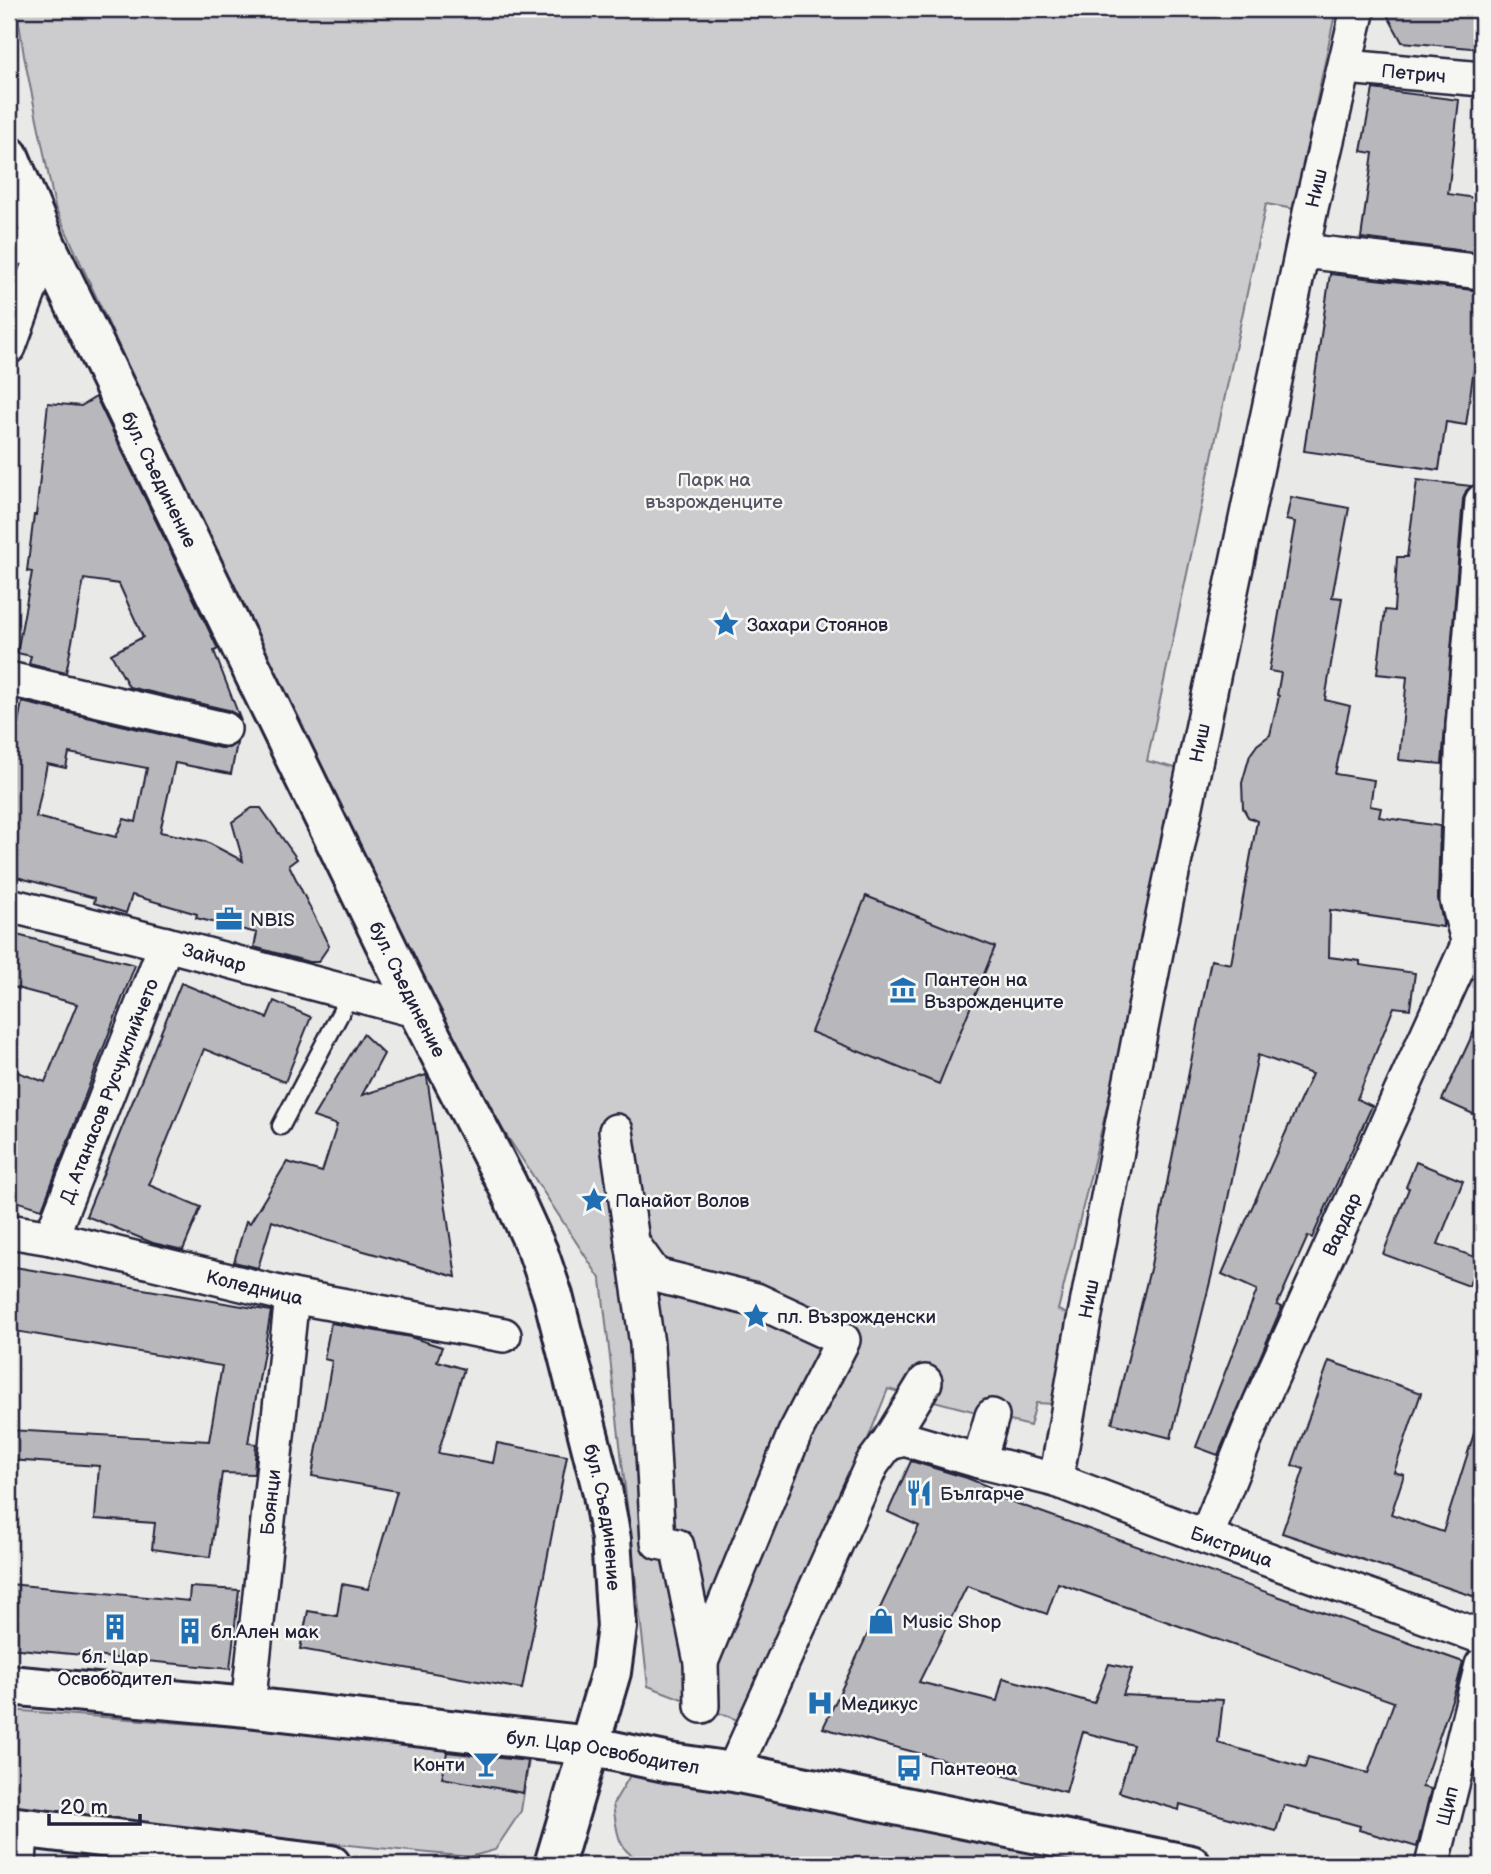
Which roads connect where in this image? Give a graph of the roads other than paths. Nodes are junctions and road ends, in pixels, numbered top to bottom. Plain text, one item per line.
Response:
1 (1358, 9) edge
2 (1346, 67) junction
3 (1482, 79) edge
4 (9, 156) edge
5 (27, 246) edge
6 (1303, 251) junction
7 (1482, 272) edge
8 (9, 347) edge
9 (1482, 501) edge
10 (9, 679) edge
11 (1473, 727) edge
12 (224, 729) dead end
13 (9, 905) edge
14 (1476, 929) edge
15 (166, 944) junction
16 (351, 993) junction
17 (418, 1011) junction
18 (281, 1126) dead end
19 (616, 1131) dead end
20 (9, 1231) edge
21 (51, 1238) junction
22 (632, 1243) junction
23 (292, 1296) junction
24 (504, 1335) dead end
25 (925, 1382) dead end
26 (992, 1416) dead end
27 (887, 1444) junction
28 (979, 1461) junction
29 (1056, 1480) junction
30 (1206, 1537) junction
31 (1482, 1637) edge
32 (701, 1662) junction
33 (1482, 1665) edge
34 (9, 1685) edge
35 (702, 1706) dead end
36 (248, 1707) junction
37 (590, 1746) junction
38 (733, 1772) junction
39 (15, 1826) edge
40 (19, 1865) edge
41 (331, 1865) edge
42 (554, 1865) edge
43 (1191, 1865) edge
44 (1432, 1865) edge

1 - 2 street, Ниш
2 - 3 street, Петрич
2 - 6 street, Ниш
4 - 5 main road, бул. Съединение
5 - 8 street
5 - 17 main road, бул. Съединение
6 - 7 street
6 - 29 street, Ниш
9 - 11 street
10 - 12 street
11 - 14 street
13 - 15 street, Зайчар
14 - 30 street, Вардар
15 - 16 street, Зайчар
15 - 21 street, Д. Атанасов Русчуклийчето
16 - 17 street, Зайчар
16 - 18 lane
17 - 37 main road, бул. Съединение
19 - 22 street
20 - 21 street, Коледница
21 - 23 street, Коледница
22 - 32 street
22 - 32 street
23 - 24 street, Коледница
23 - 36 street, Боянци
25 - 27 street
26 - 28 street
27 - 28 street, Бистрица
27 - 38 street
28 - 29 street, Бистрица
29 - 30 street, Бистрица
30 - 31 street, Бистрица
32 - 35 street
33 - 44 street, Щип
34 - 36 main road, бул. Цар Освободител
36 - 37 main road, бул. Цар Освободител
37 - 38 main road, бул. Цар Освободител
37 - 42 main road, бул. Съединение
38 - 43 main road, бул. Цар Освободител
39 - 40 street
39 - 41 main road

